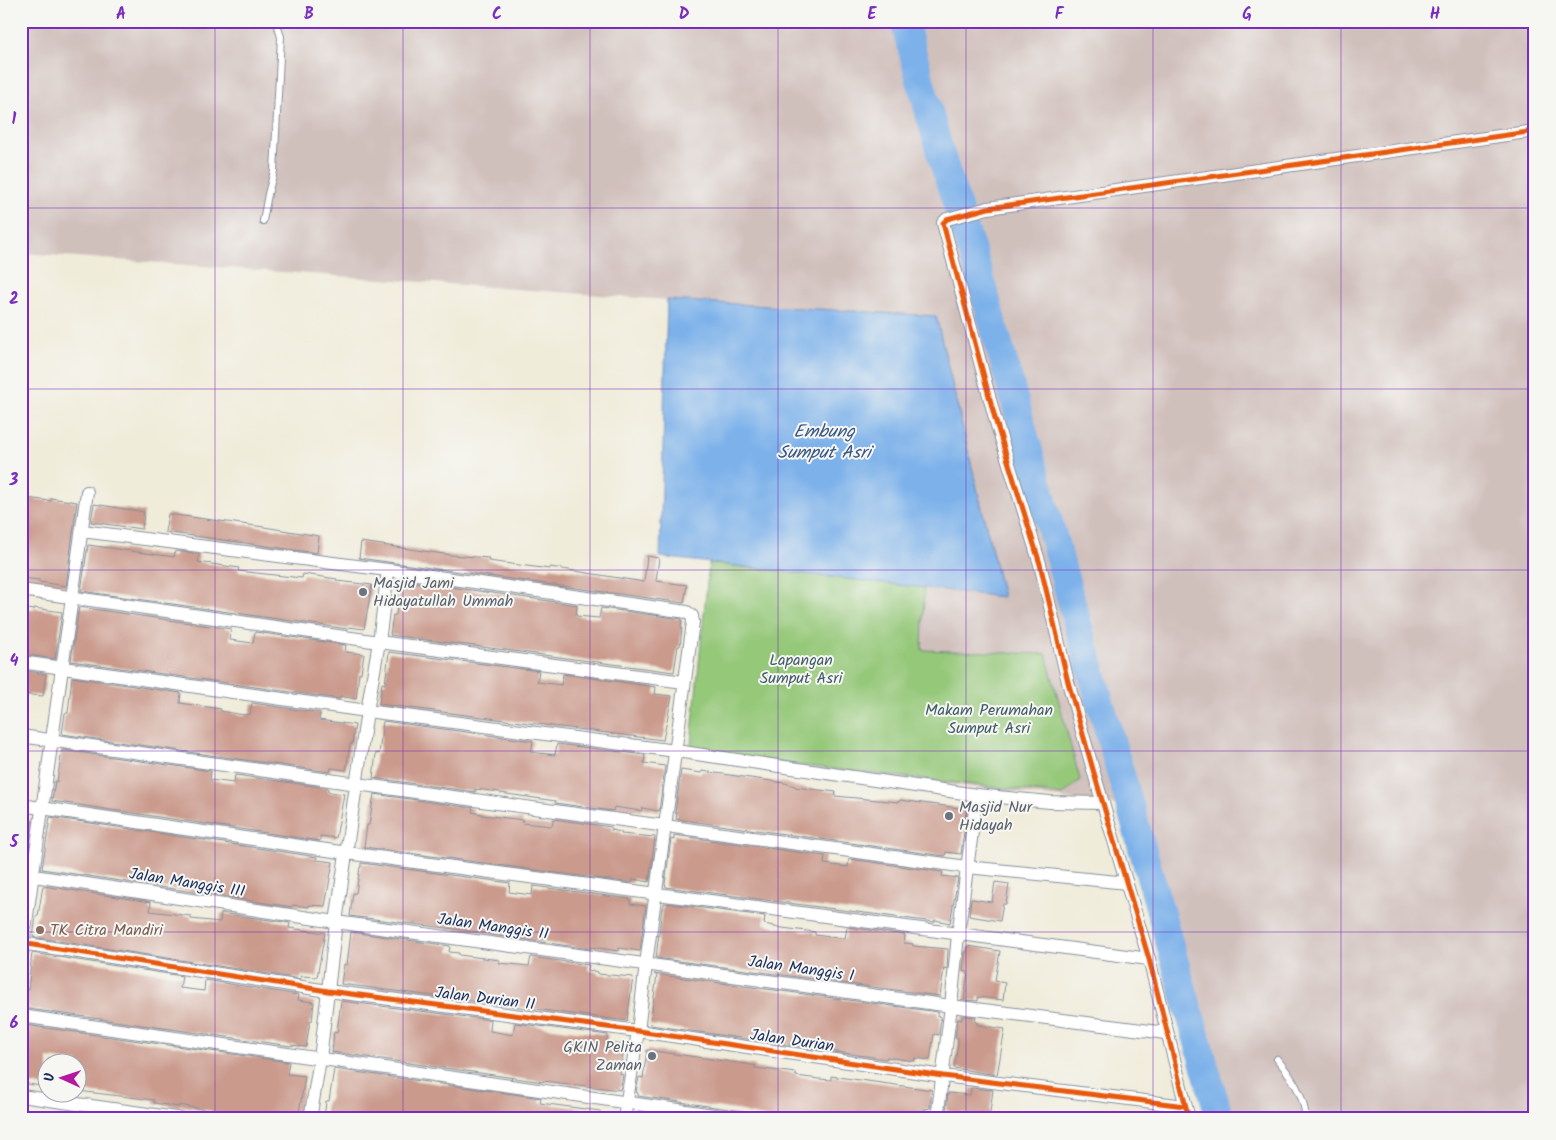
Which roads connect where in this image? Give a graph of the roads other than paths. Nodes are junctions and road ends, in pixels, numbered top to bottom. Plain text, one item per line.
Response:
1 (276, 21) edge
2 (1535, 131) edge
3 (263, 221) dead end
4 (87, 492) dead end
5 (82, 531) junction
6 (388, 570) junction
7 (21, 590) edge
8 (71, 598) junction
9 (379, 642) junction
10 (21, 662) edge
11 (62, 668) junction
12 (684, 682) junction
13 (367, 711) junction
14 (21, 736) edge
15 (52, 741) junction
16 (676, 751) junction
17 (357, 784) junction
18 (977, 795) junction
19 (1103, 803) junction
20 (21, 805) edge
21 (42, 808) junction
22 (665, 826) junction
23 (347, 853) junction
24 (967, 867) junction
25 (27, 875) edge
26 (1127, 883) junction
27 (656, 894) junction
28 (336, 922) junction
29 (958, 935) junction
30 (22, 943) edge
31 (21, 958) edge
32 (1149, 959) junction
33 (646, 964) junction
34 (328, 991) junction
35 (951, 1006) junction
36 (21, 1016) edge
37 (638, 1031) junction
38 (1166, 1033) junction
39 (320, 1059) junction
40 (1278, 1059) dead end
41 (943, 1076) junction
42 (21, 1096) edge
43 (627, 1103) junction
44 (1186, 1112) edge
45 (183, 1119) edge
46 (310, 1119) edge
47 (624, 1119) edge
48 (742, 1119) edge
49 (937, 1119) edge
50 (1306, 1119) edge

1 - 3 lane
2 - 19 street
4 - 5 street
5 - 6 street
5 - 8 street
6 - 9 street
6 - 12 street
7 - 8 street
8 - 9 street
8 - 11 street
9 - 12 street
9 - 13 street
10 - 11 street
11 - 13 street
11 - 15 street
12 - 16 street
13 - 16 street
13 - 17 street
14 - 15 street
15 - 17 street
15 - 21 street
16 - 18 street
16 - 22 street
17 - 22 street
17 - 23 street
18 - 19 street
18 - 24 street
19 - 26 street
20 - 21 street
21 - 23 street
21 - 25 street
22 - 24 street
22 - 27 street
23 - 27 street
23 - 28 street
24 - 26 street
24 - 29 street
25 - 28 street, Jalan Manggis III
25 - 30 street
26 - 32 street
27 - 29 street
27 - 33 street
28 - 33 street, Jalan Manggis II
28 - 34 street
29 - 32 street
29 - 35 street
30 - 31 street
30 - 34 street, Jalan Durian II
32 - 38 street
33 - 35 street, Jalan Manggis I
33 - 37 street
34 - 37 street, Jalan Durian II
34 - 39 street
35 - 38 street, Jalan Manggis I
35 - 41 street
36 - 39 street
37 - 41 street, Jalan Durian
37 - 43 street
38 - 44 street
39 - 43 street
39 - 46 street
40 - 50 lane
41 - 44 street, Jalan Durian
41 - 49 street
42 - 45 street
43 - 47 street
43 - 48 street

